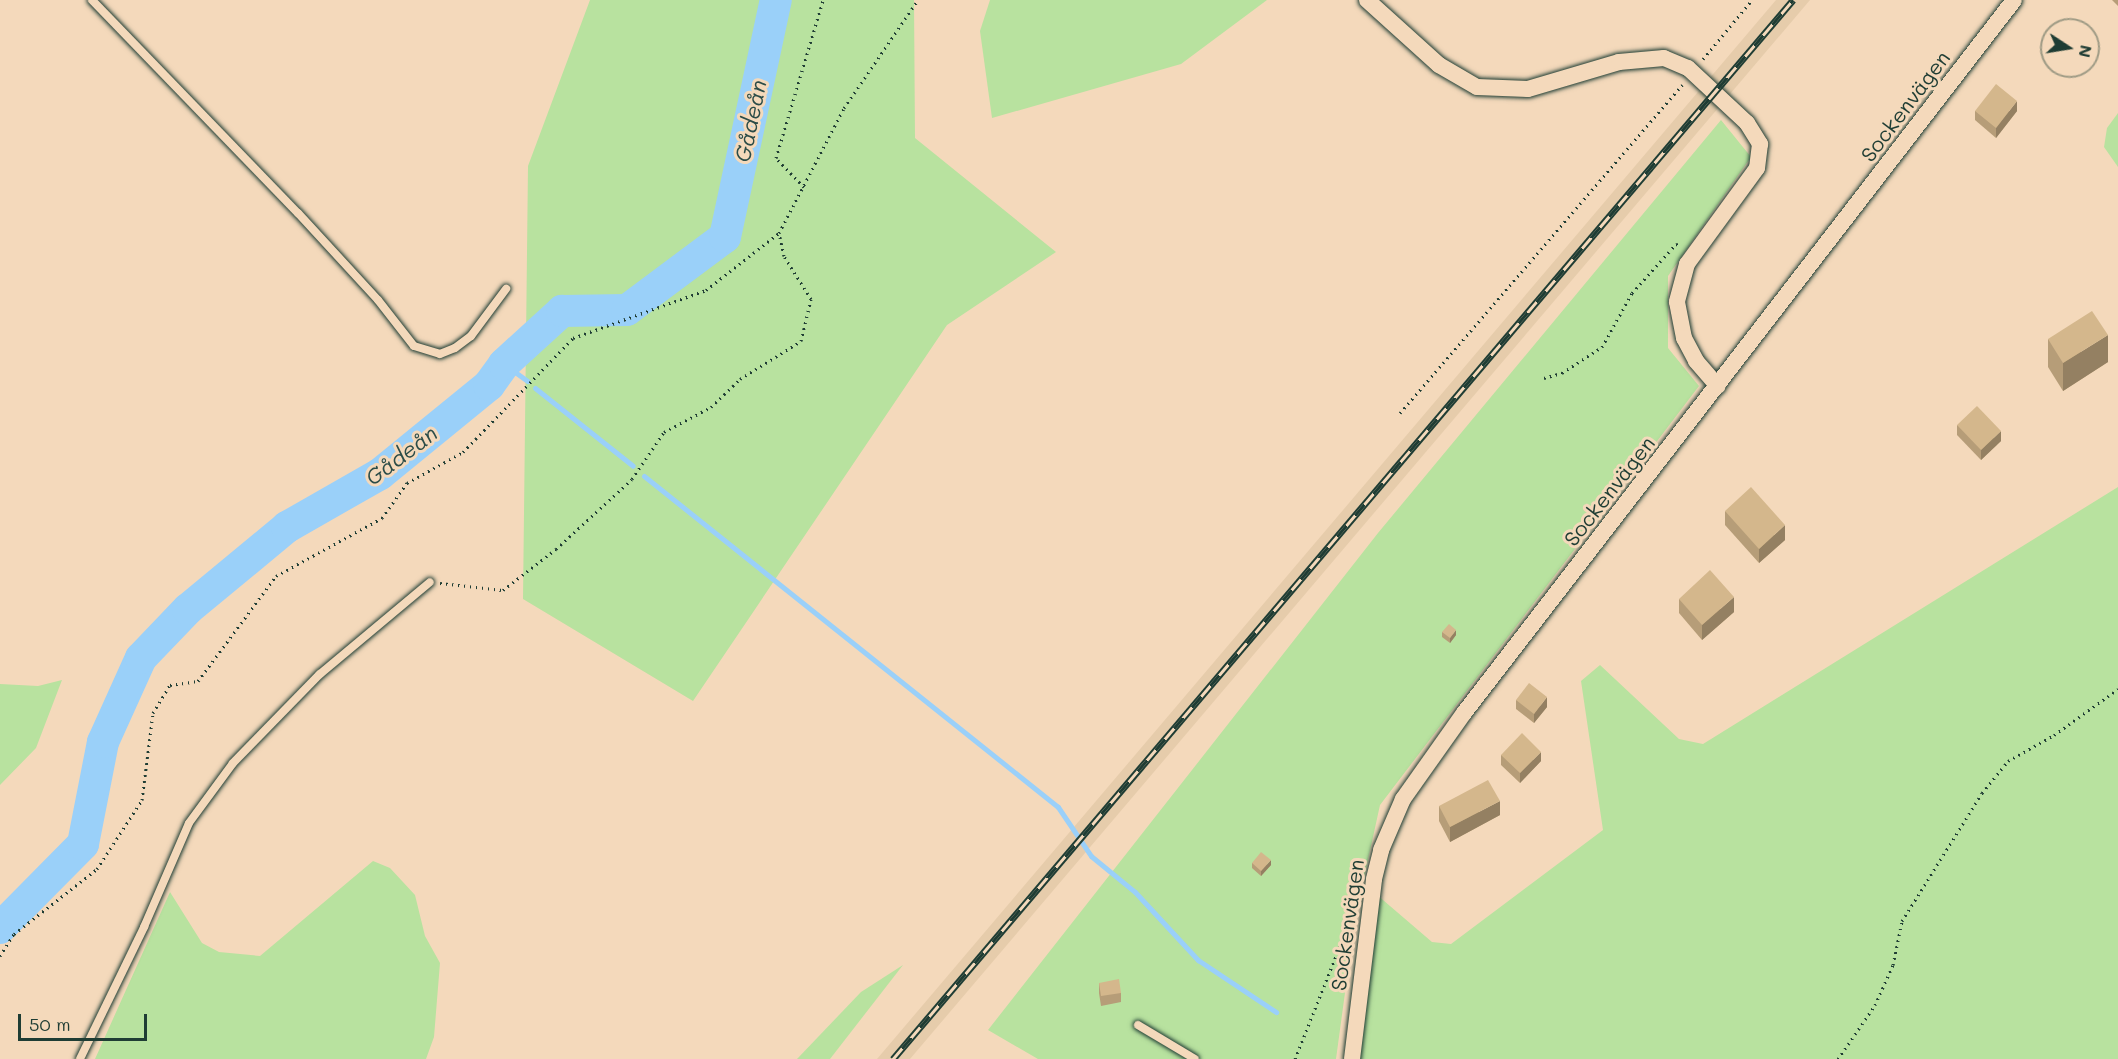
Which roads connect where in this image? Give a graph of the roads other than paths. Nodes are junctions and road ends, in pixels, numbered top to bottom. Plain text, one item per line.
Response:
1 (92, 0) edge
2 (1367, 0) edge
3 (2014, 0) edge
4 (506, 290) dead end
5 (1718, 386) junction
6 (430, 582) road end
7 (1138, 1025) dead end
8 (80, 1059) edge
9 (1195, 1059) edge
10 (1352, 1059) edge

1 - 4 lane
2 - 5 street
3 - 5 street, Sockenvägen
5 - 10 street, Sockenvägen
6 - 8 lane
7 - 9 lane

